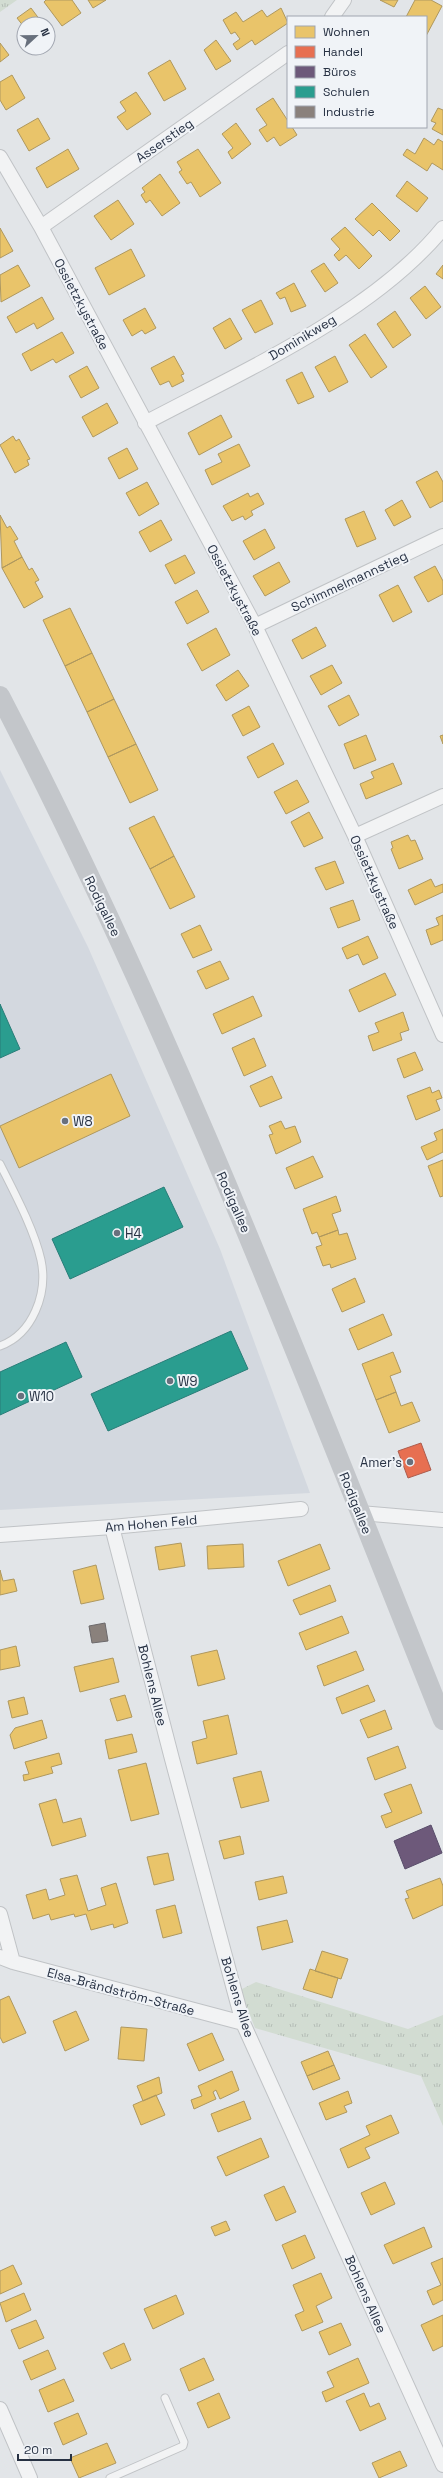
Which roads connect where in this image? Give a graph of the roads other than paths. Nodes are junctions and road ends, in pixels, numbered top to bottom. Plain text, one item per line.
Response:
1 (344, 0) edge
2 (333, 16) edge
3 (287, 54) edge
4 (0, 157) edge
5 (41, 227) junction
6 (443, 228) edge
7 (145, 423) junction
8 (443, 536) edge
9 (255, 626) junction
10 (0, 696) edge
11 (443, 796) edge
12 (354, 836) junction
13 (443, 1035) edge
14 (0, 1164) edge
15 (0, 1346) edge
16 (301, 1509) dead end
17 (360, 1513) junction
18 (443, 1520) edge
19 (112, 1527) junction
20 (0, 1535) edge
21 (443, 1720) edge
22 (0, 1914) edge
23 (6, 1960) edge
24 (244, 2023) junction
25 (165, 2398) dead end
26 (0, 2409) edge
27 (443, 2465) edge
28 (30, 2478) edge
29 (110, 2478) edge

1 - 2 street
3 - 5 street, Asserstieg
4 - 5 street, Ossietzkystraße
5 - 7 street, Ossietzkystraße
6 - 7 street, Dominikweg
7 - 9 street, Ossietzkystraße
8 - 9 street, Schimmelmannstieg
9 - 12 street, Ossietzkystraße
10 - 17 main road, Rodigallee
11 - 12 street
12 - 13 street, Ossietzkystraße
14 - 15 lane
16 - 19 street, Am Hohen Feld
17 - 18 street
17 - 21 main road, Rodigallee
19 - 20 street, Am Hohen Feld
19 - 24 street, Bohlens Allee
22 - 23 street
23 - 24 street, Elsa-Brändström-Straße
24 - 27 street, Bohlens Allee
25 - 29 lane
26 - 28 street

